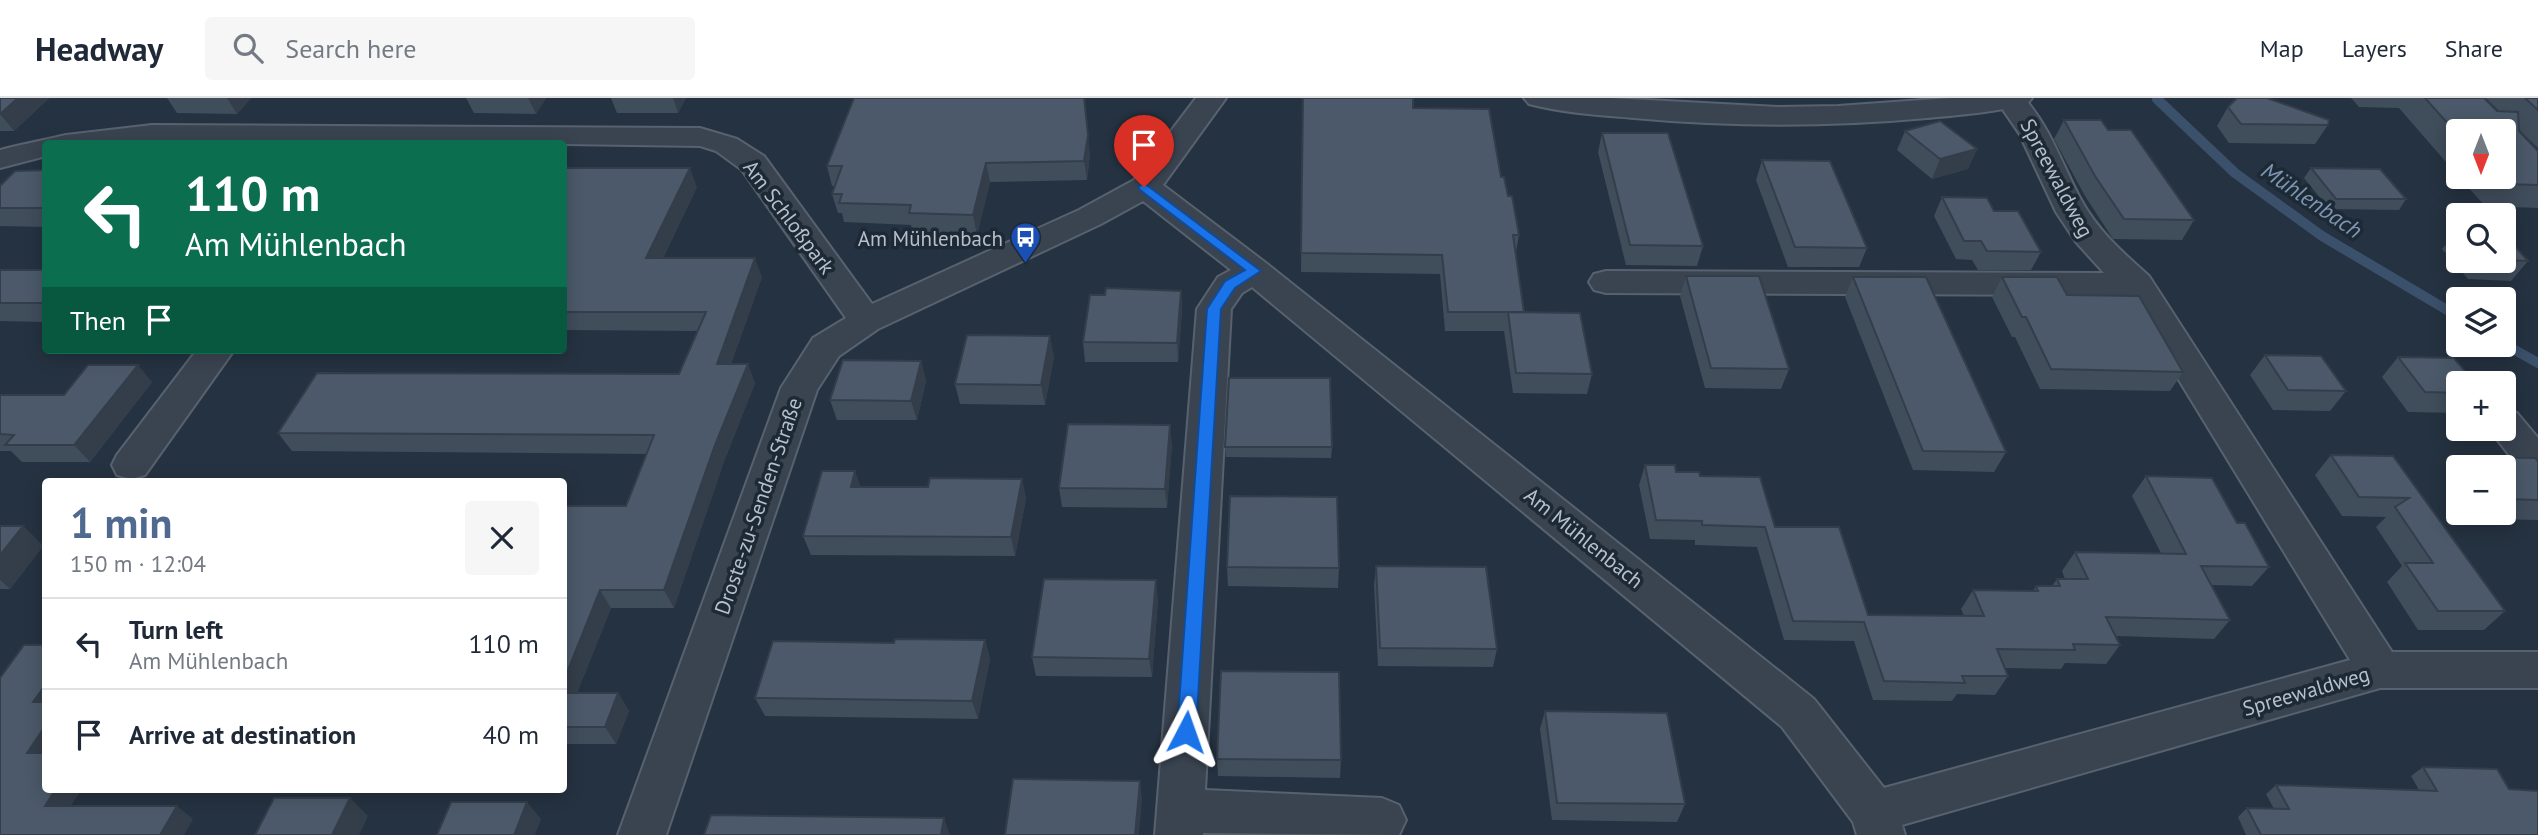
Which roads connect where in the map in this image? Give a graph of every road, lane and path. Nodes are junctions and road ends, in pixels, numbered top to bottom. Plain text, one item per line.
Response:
1 (1211, 98) edge
2 (1539, 98) edge
3 (2013, 99) edge
4 (372, 139) edge
5 (100, 140) edge
6 (42, 148) edge
7 (5, 161) edge
8 (1144, 187) junction
9 (1254, 271) junction
10 (1606, 282) dead end
11 (2137, 284) junction
12 (866, 321) junction
13 (213, 354) edge
14 (2516, 415) edge
15 (2538, 415) edge
16 (2516, 437) edge
17 (2538, 464) edge
18 (131, 465) dead end
19 (2380, 670) junction
20 (2538, 670) edge
21 (1382, 820) dead end
22 (1180, 822) edge
23 (1877, 823) edge
24 (642, 835) edge

1 - 8 street, Droste-zu-Senden-Straße
2 - 3 street
3 - 11 street, Spreewaldweg
4 - 5 street, Am Schloßpark
4 - 12 street, Am Schloßpark
6 - 7 street
8 - 9 street, Am Mühlenbach
8 - 12 street, Droste-zu-Senden-Straße
9 - 22 street
9 - 23 street, Am Mühlenbach
10 - 11 street
11 - 19 street, Spreewaldweg
12 - 24 street, Droste-zu-Senden-Straße
13 - 18 street
14 - 15 street
16 - 17 street
19 - 20 street
19 - 23 street, Spreewaldweg
21 - 22 street

